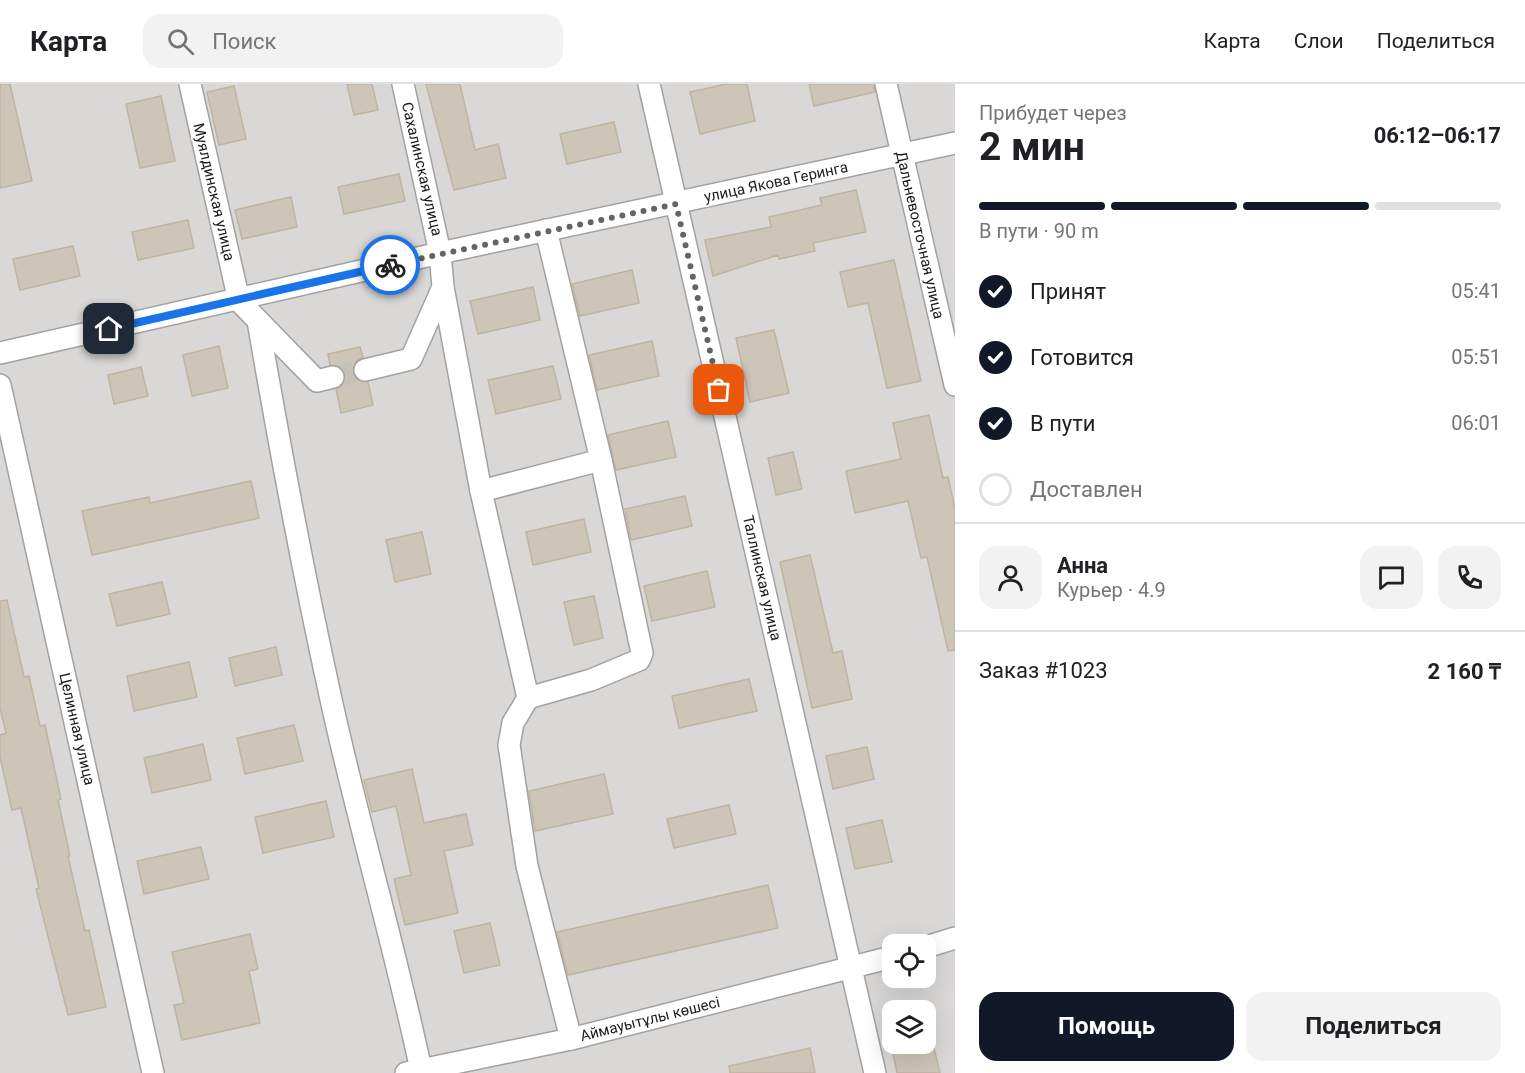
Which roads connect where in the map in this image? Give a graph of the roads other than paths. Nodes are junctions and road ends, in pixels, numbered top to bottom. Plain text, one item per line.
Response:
1 (190, 84) edge
2 (403, 84) edge
3 (649, 84) edge
4 (886, 84) edge
5 (955, 143) edge
6 (901, 154) junction
7 (676, 204) junction
8 (546, 230) junction
9 (440, 253) junction
10 (443, 287) junction
11 (239, 301) junction
12 (258, 321) junction
13 (0, 353) edge
14 (365, 370) tunnel mouth
15 (333, 377) tunnel mouth
16 (0, 385) edge
17 (955, 385) edge
18 (601, 460) junction
19 (481, 491) junction
20 (528, 698) junction
21 (955, 938) edge
22 (936, 944) edge
23 (882, 960) edge
24 (853, 969) junction
25 (571, 1039) junction
26 (475, 1066) edge
27 (413, 1071) edge
28 (153, 1073) edge
29 (874, 1073) edge

1 - 11 street, Муялдинская улица
2 - 9 street, Сахалинская улица
3 - 7 street, Таллинская улица
4 - 6 street, Дальневосточная улица
5 - 6 street, улица Якова Геринга
6 - 7 street, улица Якова Геринга
6 - 17 street, Дальневосточная улица
7 - 8 street, улица Якова Геринга
7 - 24 street, Таллинская улица
8 - 9 street, улица Якова Геринга
8 - 18 street
9 - 10 street, Сахалинская улица
9 - 11 street, улица Якова Геринга
10 - 14 street
10 - 19 street, Сахалинская улица
11 - 12 street
11 - 13 street, улица Якова Геринга
12 - 15 street
12 - 27 street
16 - 28 street, Целинная улица
18 - 19 street
18 - 20 street
19 - 20 street, Сахалинская улица
20 - 25 street
21 - 22 street
23 - 24 street, Аймауытұлы көшесі
24 - 25 street, Аймауытұлы көшесі
24 - 29 street, Таллинская улица
25 - 26 street, Аймауытұлы көшесі
26 - 27 street, Аймауытұлы көшесі

